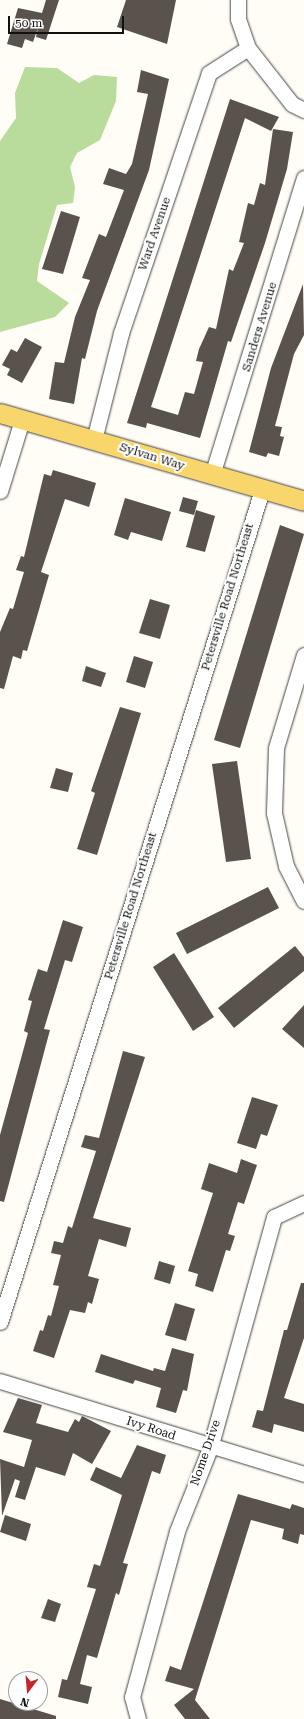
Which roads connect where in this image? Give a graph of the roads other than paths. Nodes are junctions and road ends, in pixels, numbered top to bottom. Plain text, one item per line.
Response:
1 (238, 0) edge
2 (248, 48) junction
3 (304, 110) edge
4 (304, 178) edge
5 (0, 413) edge
6 (22, 420) junction
7 (94, 440) junction
8 (212, 475) junction
9 (262, 490) junction
10 (0, 491) edge
11 (304, 502) edge
12 (304, 655) edge
13 (304, 901) edge
14 (304, 1203) edge
15 (0, 1322) edge
16 (0, 1381) edge
17 (210, 1448) junction
18 (304, 1474) edge
19 (138, 1719) edge

1 - 2 street
2 - 3 street
2 - 7 street, Ward Avenue
4 - 8 street, Sanders Avenue
5 - 6 main road, Sylvan Way
6 - 7 main road, Sylvan Way
6 - 10 street
7 - 8 main road, Sylvan Way
8 - 9 main road, Sylvan Way
9 - 11 main road, Sylvan Way
9 - 15 street, Petersville Road Northeast
12 - 13 street
14 - 17 street, Nome Drive
16 - 17 street, Ivy Road
17 - 18 street, Ivy Road
17 - 19 street, Nome Drive

